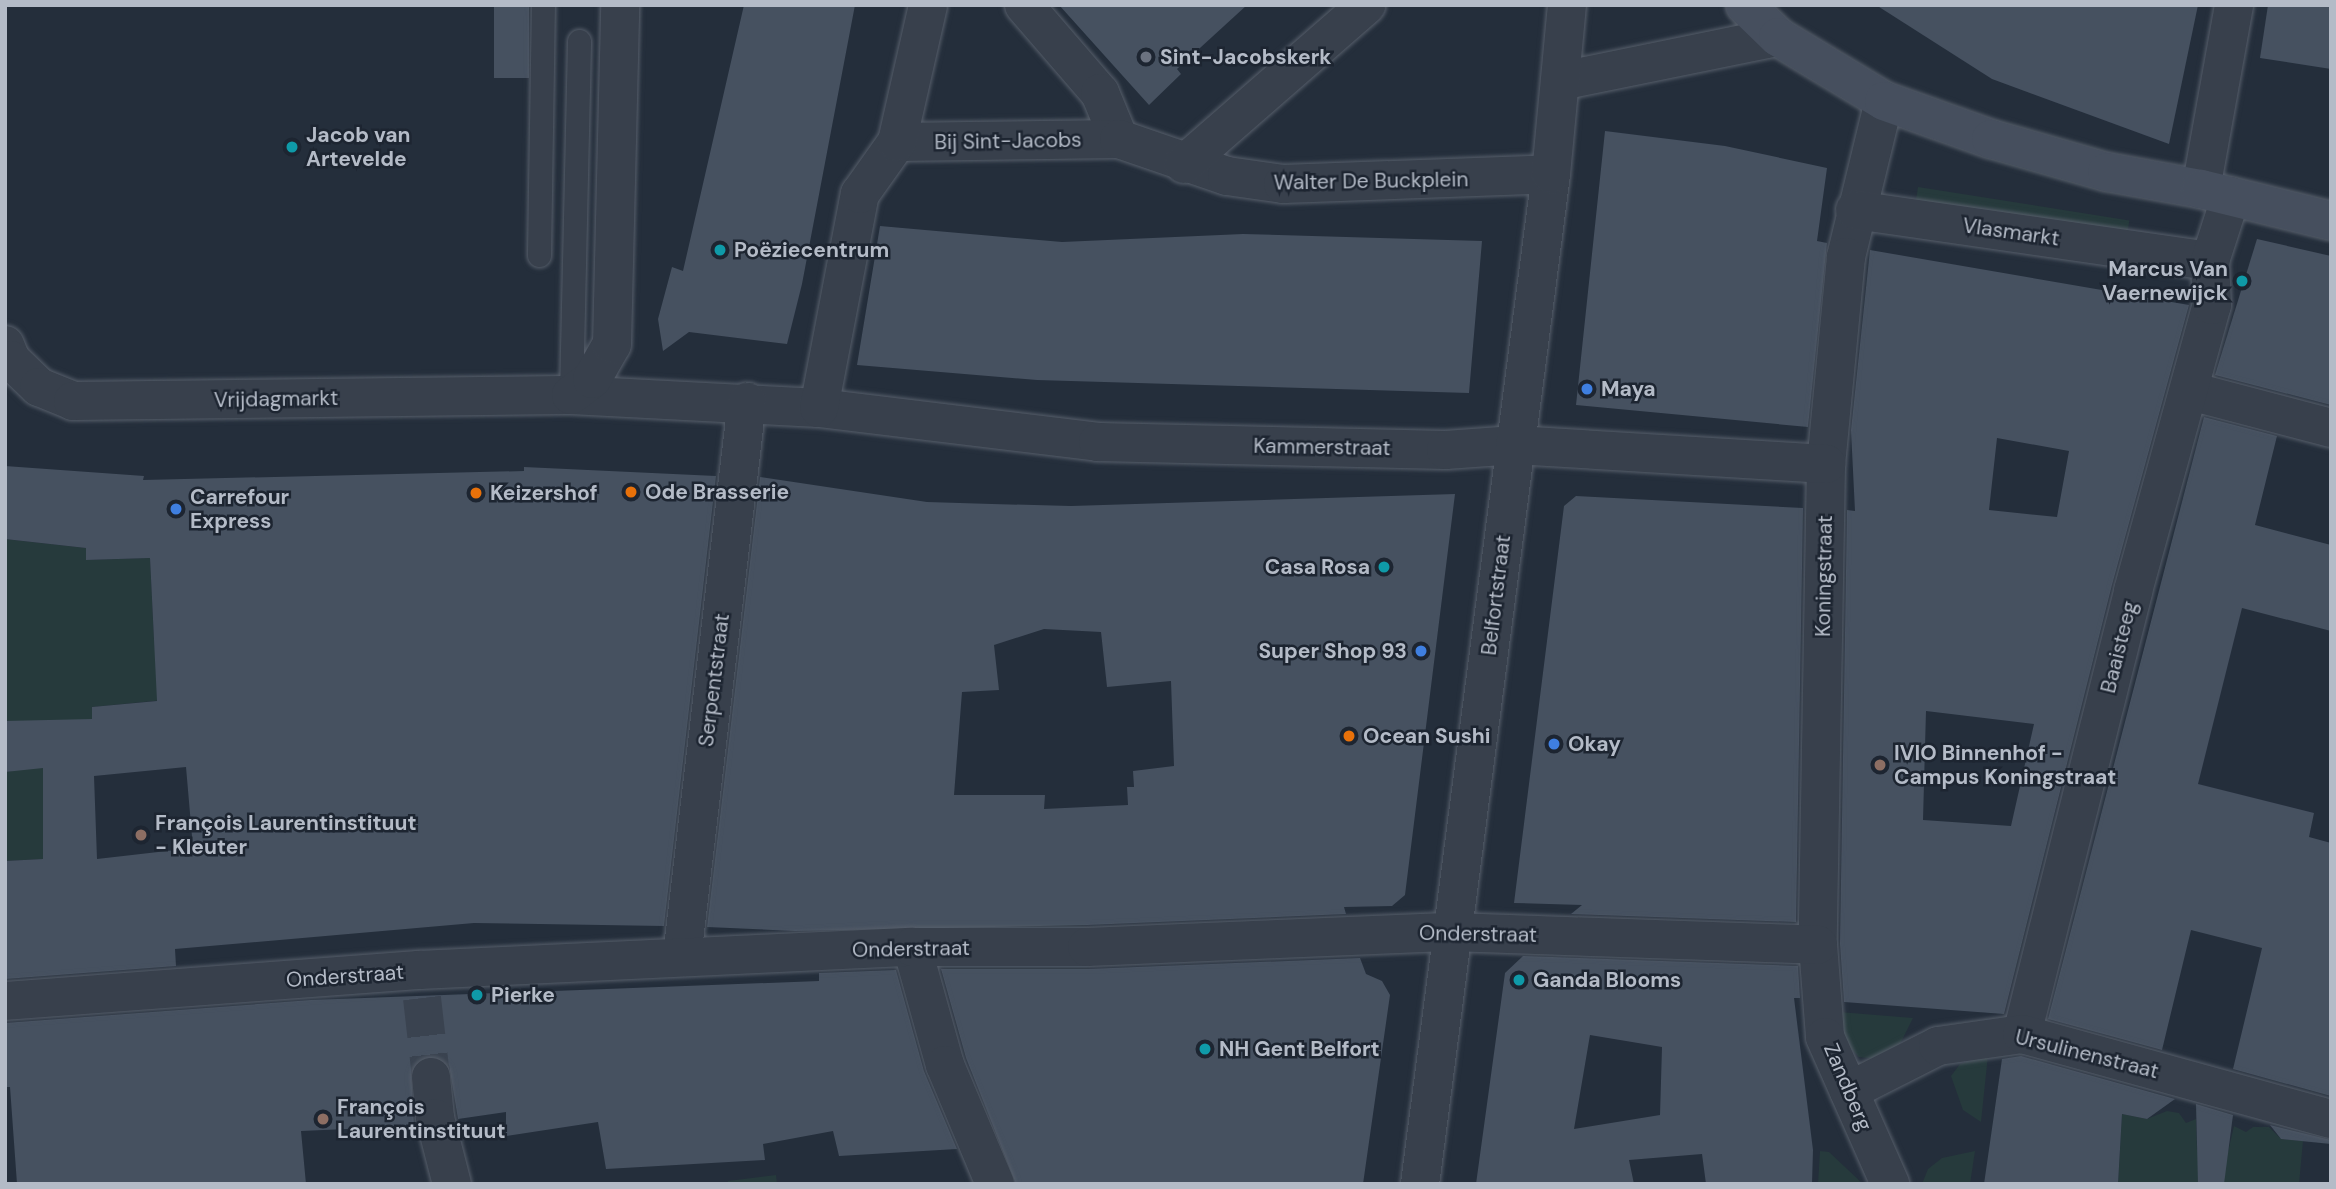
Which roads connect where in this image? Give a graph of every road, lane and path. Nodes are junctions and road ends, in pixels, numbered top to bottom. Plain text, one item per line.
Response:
1 (544, 5) edge
2 (620, 5) edge
3 (928, 5) edge
4 (1024, 5) edge
5 (1366, 5) edge
6 (1567, 5) edge
7 (1745, 5) edge
8 (2234, 5) edge
9 (1778, 37) junction
10 (579, 41) dead end
11 (1561, 81) junction
12 (1884, 102) junction
13 (1119, 139) junction
14 (897, 142) junction
15 (1184, 164) junction
16 (1551, 174) junction
17 (2216, 192) junction
18 (1855, 210) junction
19 (2331, 222) edge
20 (539, 255) dead end
21 (2210, 261) junction
22 (7, 355) edge
23 (2190, 391) junction
24 (571, 395) junction
25 (747, 402) junction
26 (818, 408) junction
27 (2331, 428) edge
28 (1516, 445) junction
29 (1826, 464) junction
30 (1452, 932) junction
31 (1818, 944) junction
32 (912, 947) junction
33 (682, 957) junction
34 (5, 1001) edge
35 (2022, 1034) junction
36 (430, 1077) tunnel mouth
37 (1849, 1091) junction
38 (2331, 1119) edge
39 (452, 1184) edge
40 (995, 1184) edge
41 (1420, 1184) edge
42 (1890, 1184) edge

1 - 20 lane
2 - 24 street
3 - 14 street
4 - 13 street, Bij Sint-Jacobs
5 - 15 street
6 - 11 street, Belfortstraat
7 - 9 street
8 - 17 street
9 - 11 street
9 - 12 street
10 - 24 lane
11 - 16 street, Belfortstraat
12 - 17 street
12 - 18 street
13 - 14 street, Bij Sint-Jacobs
13 - 15 street, Bij Sint-Jacobs
14 - 26 street
15 - 16 street, Walter De Buckplein
16 - 28 street, Belfortstraat
17 - 19 street
17 - 21 street
18 - 21 street, Vlasmarkt
18 - 29 street, Koningstraat
21 - 23 street, Baaisteeg
22 - 24 street, Vrijdagmarkt
23 - 27 street
23 - 35 street, Baaisteeg
24 - 25 street, Vrijdagmarkt
25 - 26 street, Vrijdagmarkt
25 - 33 street, Serpentstraat
26 - 28 street, Kammerstraat
28 - 29 street, Kammerstraat
28 - 30 street, Belfortstraat
29 - 31 street, Koningstraat
30 - 31 street, Onderstraat
30 - 32 street, Onderstraat
30 - 41 street, Belfortstraat
31 - 37 street, Zandberg
32 - 33 street, Onderstraat
32 - 40 street
33 - 34 street, Onderstraat
35 - 37 street, Ursulinenstraat
35 - 38 street, Ursulinenstraat
36 - 39 street
37 - 42 street, Zandberg

